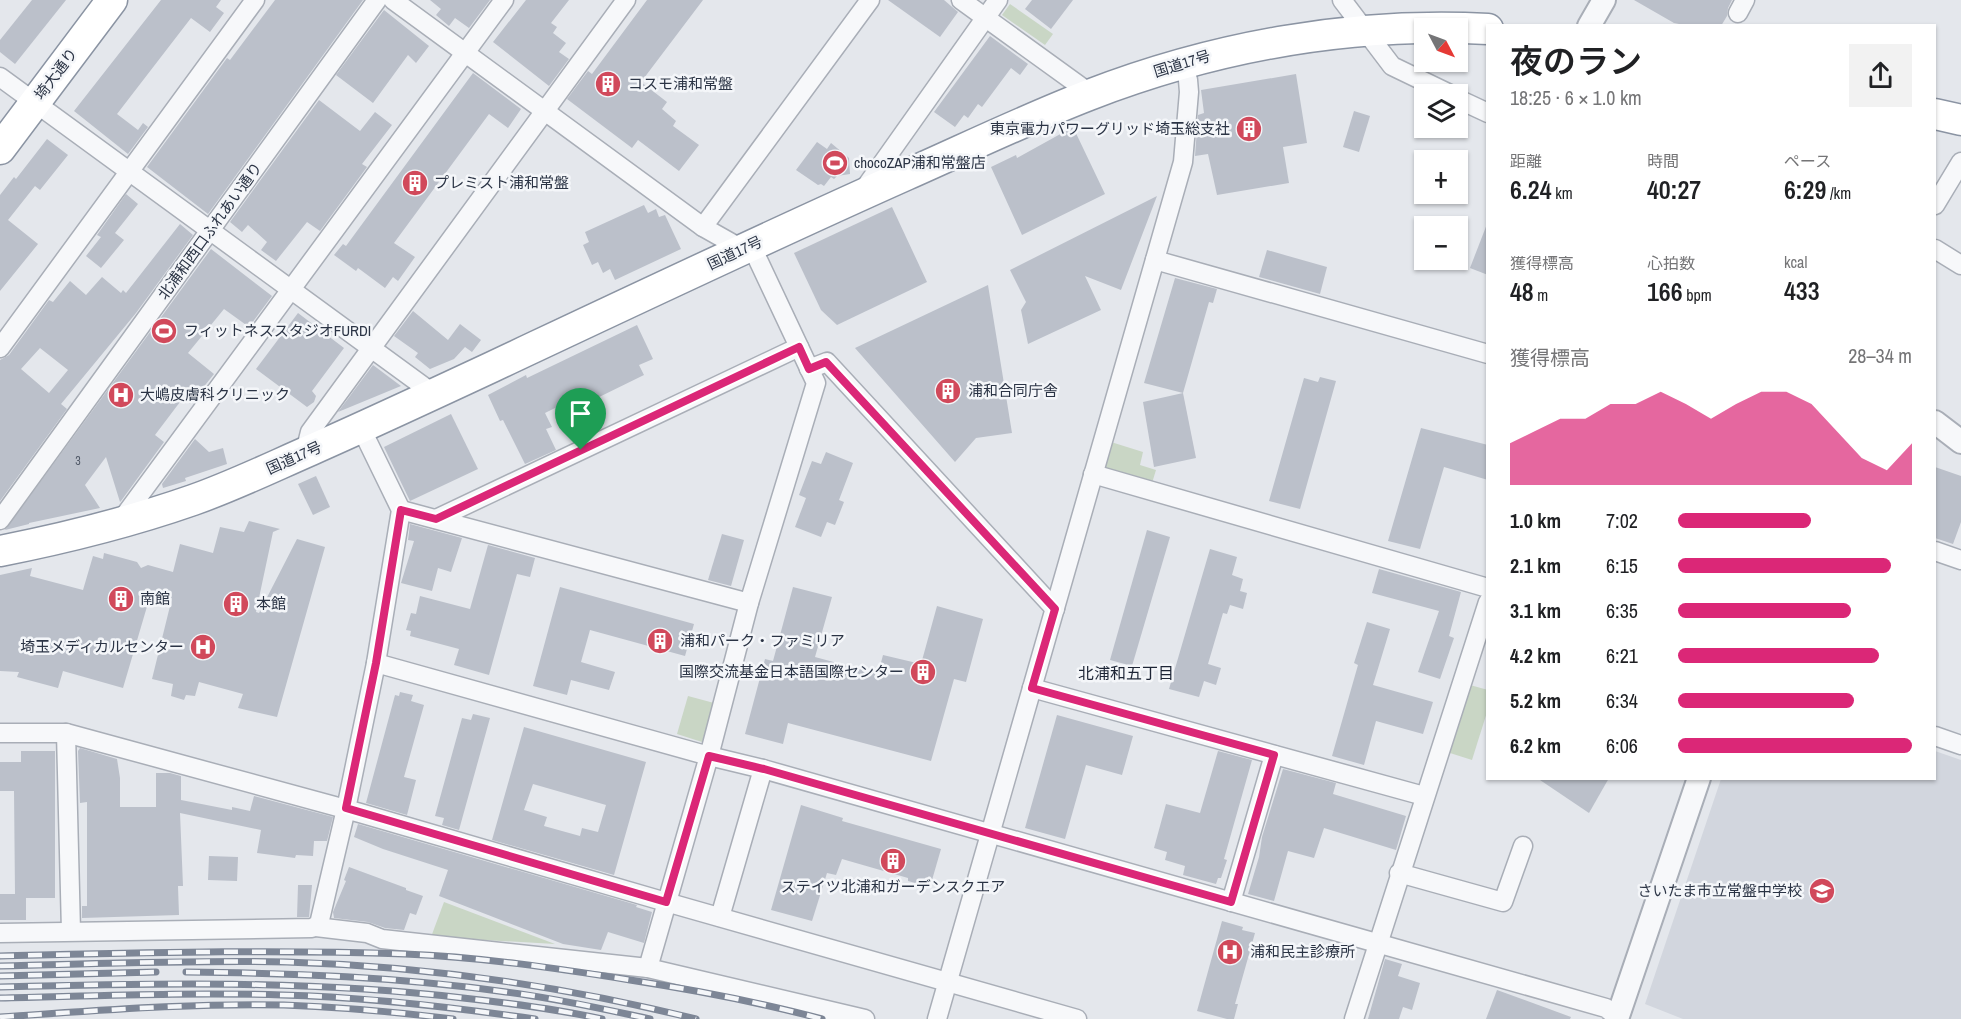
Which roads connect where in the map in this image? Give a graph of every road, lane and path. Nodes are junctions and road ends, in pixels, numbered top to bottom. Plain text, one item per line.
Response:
1 (112, 0) edge
2 (255, 0) edge
3 (377, 0) edge
4 (393, 0) edge
5 (504, 0) edge
6 (626, 0) edge
7 (870, 0) edge
8 (961, 0) edge
9 (998, 0) edge
10 (1342, 0) edge
11 (1604, 0) edge
12 (985, 17) junction
13 (1590, 24) edge
14 (1486, 29) edge
15 (1365, 30) junction
16 (465, 53) junction
17 (1183, 63) junction
18 (0, 77) edge
19 (1429, 84) edge
20 (1091, 94) junction
21 (35, 102) junction
22 (1468, 104) edge
23 (544, 111) junction
24 (1486, 113) edge
25 (1936, 114) edge
26 (1961, 120) edge
27 (0, 149) edge
28 (1961, 162) edge
29 (129, 171) junction
30 (860, 195) junction
31 (1936, 203) edge
32 (703, 227) junction
33 (210, 231) junction
34 (746, 247) junction
35 (1936, 250) edge
36 (1155, 260) junction
37 (1961, 266) edge
38 (290, 289) junction
39 (799, 347) junction
40 (0, 348) edge
41 (371, 348) junction
42 (1486, 353) edge
43 (809, 369) junction
44 (434, 394) junction
45 (1936, 423) edge
46 (361, 428) junction
47 (1961, 442) edge
48 (311, 450) junction
49 (1093, 474) junction
50 (401, 510) junction
51 (436, 519) junction
52 (0, 520) edge
53 (117, 525) junction
54 (0, 551) edge
55 (1936, 551) edge
56 (1961, 560) edge
57 (1486, 587) edge
58 (748, 603) junction
59 (1486, 608) edge
60 (1055, 609) junction
61 (376, 663) junction
62 (1032, 688) junction
63 (0, 733) edge
64 (66, 733) junction
65 (1936, 736) edge
66 (1961, 745) edge
67 (1274, 755) junction
68 (709, 756) junction
69 (764, 769) junction
70 (1698, 780) edge
71 (1424, 796) junction
72 (346, 808) junction
73 (990, 834) junction
74 (1523, 846) dead end
75 (1399, 873) junction
76 (666, 902) junction
77 (1231, 902) junction
78 (720, 917) junction
79 (316, 927) junction
80 (71, 931) junction
81 (0, 933) edge
82 (1378, 943) junction
83 (648, 968) junction
84 (947, 982) junction
85 (1618, 1018) edge
86 (865, 1019) edge
87 (937, 1019) edge
88 (1077, 1019) edge
89 (1354, 1019) edge

1 - 21 highway, 埼大通り
2 - 29 street
3 - 33 street, 北浦和西口ふれあい通り
4 - 16 street
5 - 16 street
6 - 23 street
7 - 32 street
8 - 12 street
9 - 12 street
10 - 15 street
11 - 13 street
12 - 20 street
12 - 30 street
14 - 15 highway, 国道17号
15 - 17 highway, 国道17号
15 - 19 street
16 - 23 street
16 - 38 street
17 - 20 highway, 国道17号
17 - 36 street
18 - 21 street
20 - 30 highway, 国道17号
21 - 27 highway, 埼大通り
21 - 29 street
22 - 24 street
23 - 32 street
23 - 41 street
25 - 26 highway
28 - 31 street
29 - 33 street
29 - 40 street
30 - 34 highway, 国道17号
32 - 34 street
33 - 38 street
33 - 52 street, 北浦和西口ふれあい通り
34 - 39 street
34 - 44 highway, 国道17号
35 - 37 street
36 - 42 street
36 - 49 street
38 - 41 street
38 - 53 street
39 - 43 street
39 - 51 street
41 - 44 street
41 - 48 street
43 - 58 street
43 - 60 street
44 - 46 highway, 国道17号
45 - 47 street
46 - 48 highway, 国道17号
46 - 50 street
48 - 53 highway, 国道17号
49 - 57 street
49 - 60 street
50 - 51 street
50 - 61 street
51 - 58 street
53 - 54 highway, 国道17号
55 - 56 street
58 - 68 street
59 - 71 street
60 - 62 street
61 - 68 street
61 - 72 street
62 - 67 street
62 - 73 street
63 - 64 street
64 - 72 street
64 - 80 street
65 - 66 street
67 - 71 street
67 - 77 street
68 - 69 street
68 - 76 street
69 - 73 street
69 - 78 street
70 - 85 street
71 - 75 street
72 - 76 street
72 - 79 street
73 - 77 street
73 - 84 street
74 - 75 street
75 - 82 street
76 - 78 street
76 - 83 street
77 - 82 street
78 - 84 street
79 - 80 street
79 - 83 street
80 - 81 street
82 - 85 street
82 - 89 street
83 - 86 street
84 - 87 street
84 - 88 street

